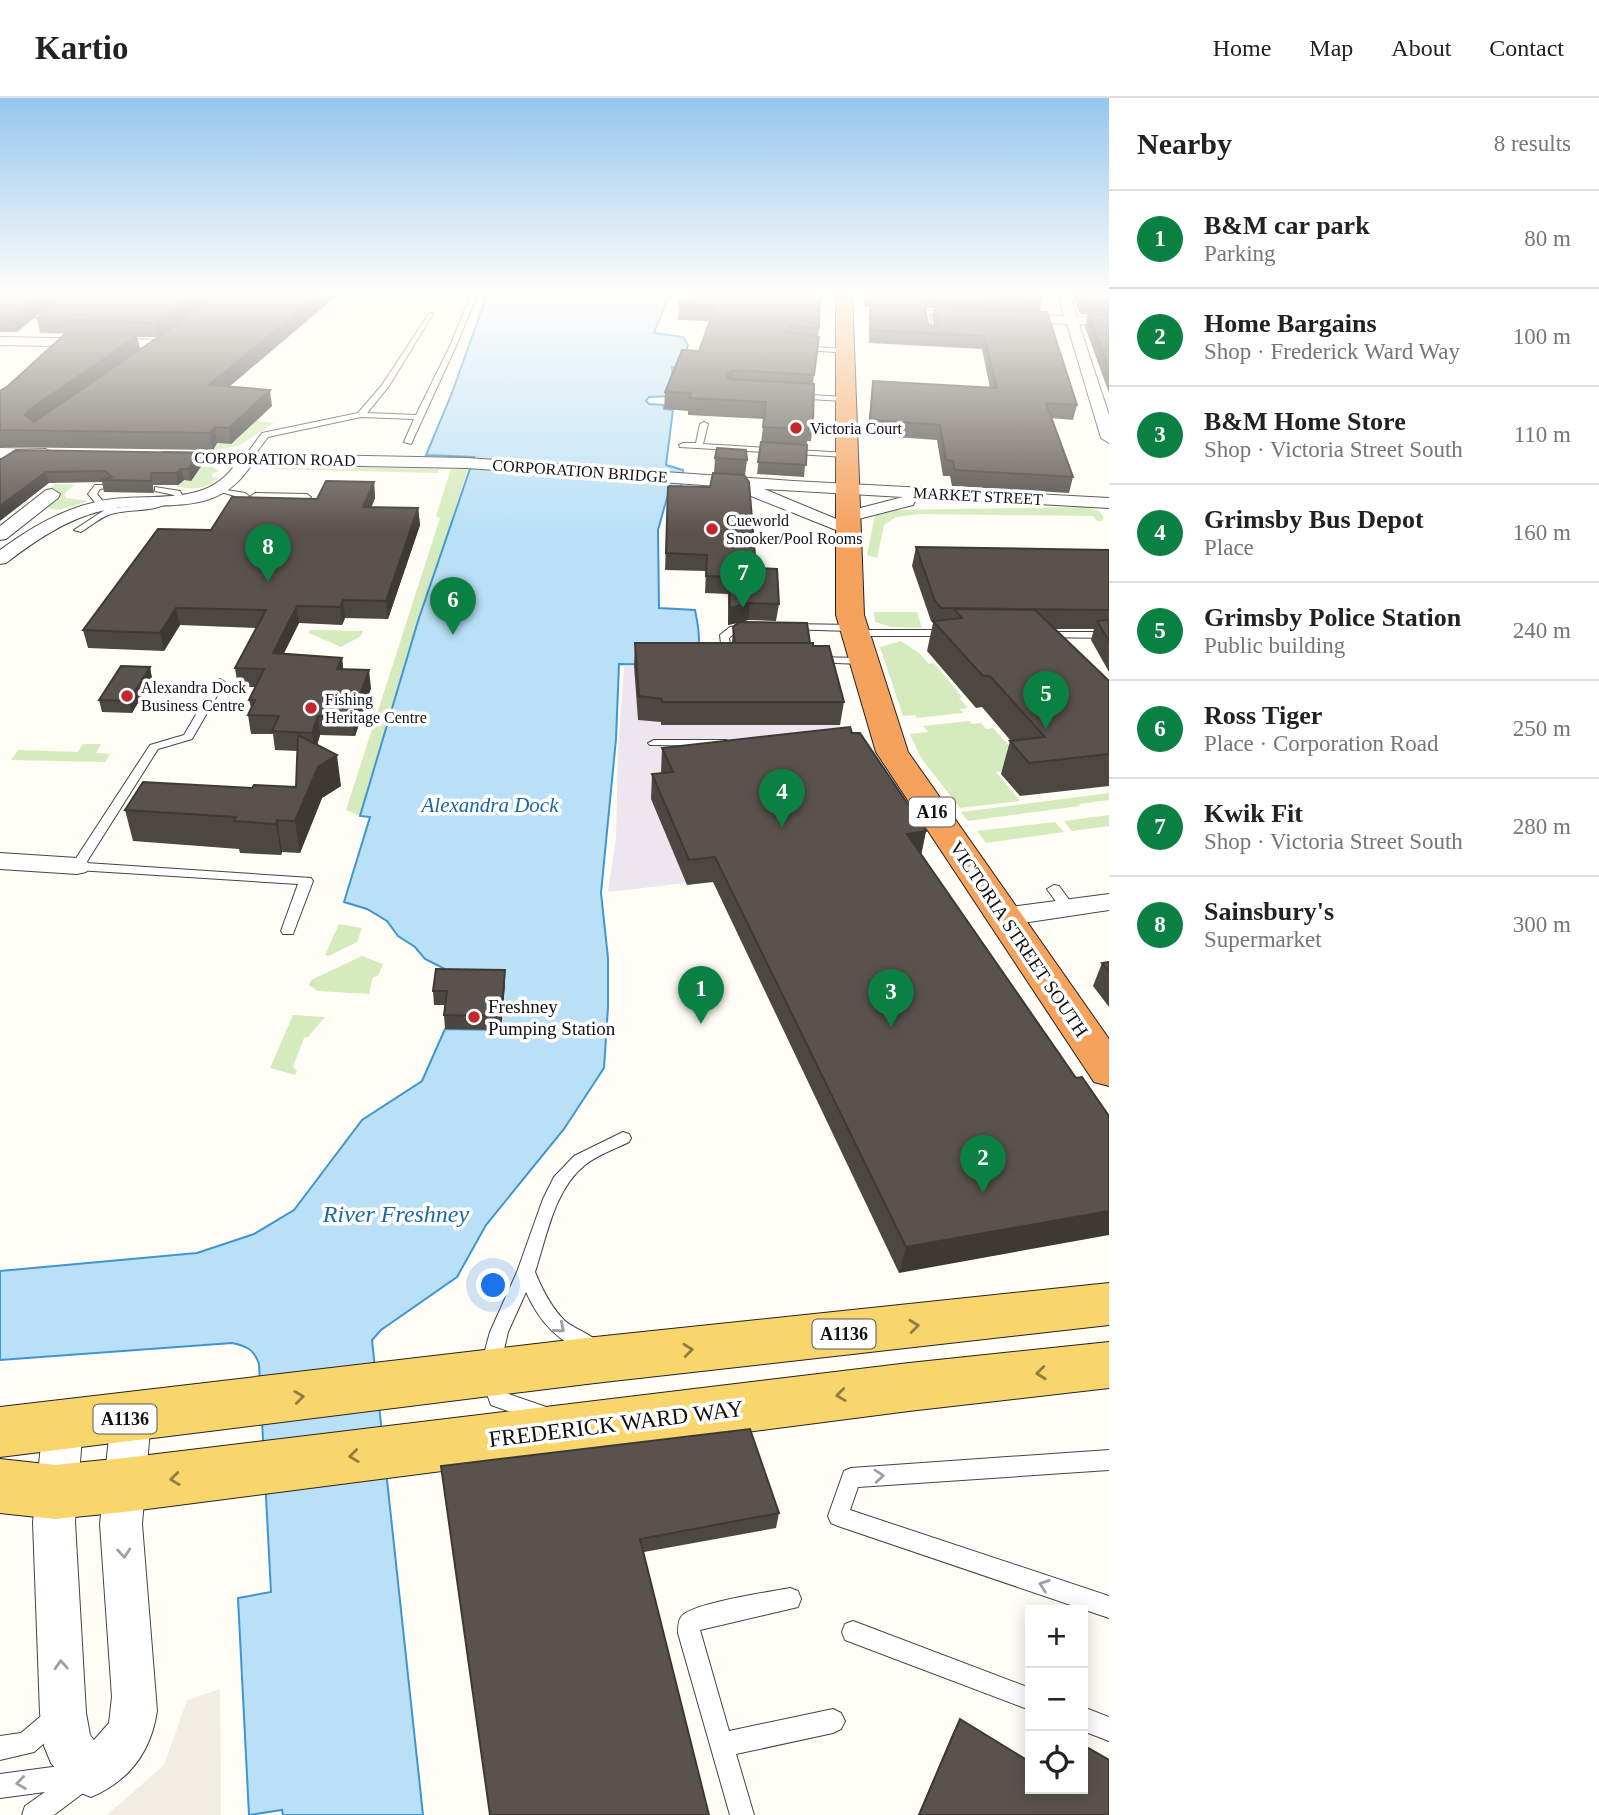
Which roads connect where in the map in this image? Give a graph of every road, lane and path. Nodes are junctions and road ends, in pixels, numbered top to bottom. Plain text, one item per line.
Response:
1 (394, 372) edge
2 (440, 372) edge
3 (845, 372) edge
4 (1092, 372) edge
5 (781, 395) edge
6 (1102, 396) edge
7 (845, 399) junction
8 (361, 415) junction
9 (419, 417) junction
10 (704, 424) edge
11 (1109, 439) edge
12 (408, 442) dead end
13 (683, 445) dead end
14 (699, 446) junction
15 (0, 453) edge
16 (65, 455) edge
17 (846, 455) junction
18 (149, 457) edge
19 (247, 459) junction
20 (467, 463) joint
21 (730, 481) junction
22 (108, 487) edge
23 (218, 490) junction
24 (52, 494) dead end
25 (170, 495) junction
26 (955, 495) junction
27 (307, 497) edge
28 (1109, 503) edge
29 (102, 505) junction
30 (847, 512) junction
31 (78, 530) dead end
32 (0, 535) edge
33 (0, 559) edge
34 (761, 626) edge
35 (774, 627) edge
36 (964, 634) edge
37 (1030, 635) edge
38 (1109, 635) edge
39 (857, 640) junction
40 (741, 660) edge
41 (808, 660) edge
42 (220, 682) dead end
43 (653, 743) dead end
44 (736, 743) edge
45 (0, 861) edge
46 (77, 866) junction
47 (1109, 902) edge
48 (1003, 917) junction
49 (288, 931) dead end
50 (1109, 1072) edge
51 (622, 1138) dead end
52 (526, 1272) junction
53 (1109, 1304) edge
54 (620, 1357) junction
55 (1109, 1365) edge
56 (489, 1372) junction
57 (131, 1418) junction
58 (63, 1426) junction
59 (584, 1428) junction
60 (0, 1432) edge
61 (1109, 1460) edge
62 (124, 1485) junction
63 (0, 1486) edge
64 (55, 1492) junction
65 (790, 1599) dead end
66 (1109, 1607) edge
67 (853, 1632) dead end
68 (1025, 1697) edge
69 (63, 1713) junction
70 (833, 1721) dead end
71 (1088, 1721) edge
72 (1109, 1729) edge
73 (721, 1745) junction
74 (0, 1748) edge
75 (91, 1773) junction
76 (0, 1786) edge
77 (34, 1815) edge
78 (742, 1815) edge

1 - 8 lane
2 - 9 lane
3 - 7 highway, A16
4 - 6 street
5 - 7 lane
6 - 11 street
7 - 17 highway, A16
8 - 9 lane
8 - 19 lane
9 - 12 lane
10 - 14 lane
13 - 14 lane
14 - 17 lane
15 - 16 street
17 - 30 highway, A16
18 - 19 street, CORPORATION ROAD
19 - 20 street, CORPORATION ROAD
19 - 23 street
20 - 21 street, CORPORATION BRIDGE
21 - 30 street
21 - 30 street, MARKET STREET
22 - 29 lane
23 - 25 street
23 - 27 lane
24 - 32 street
25 - 29 street
25 - 31 lane
26 - 28 street, MARKET STREET
26 - 30 street, MARKET STREET
26 - 30 street
29 - 33 street
30 - 39 highway, VICTORIA STREET SOUTH / A16
34 - 40 lane
35 - 39 lane
36 - 39 lane
37 - 38 lane
39 - 41 lane
39 - 48 highway, VICTORIA STREET SOUTH / A16
42 - 46 lane
43 - 44 lane
45 - 46 street
46 - 49 lane
47 - 48 street
48 - 50 highway, VICTORIA STREET SOUTH / A16
51 - 52 lane
52 -> 54 lane
52 - 56 lane
54 -> 53 main road, A1136
54 - 56 main road, A1136
55 -> 59 main road, FREDERICK WARD WAY
57 -> 56 main road, A1136
56 - 59 lane
57 - 58 main road, A1136
57 - 62 street
58 - 60 main road, A1136
58 - 64 street
59 -> 62 main road, FREDERICK WARD WAY
66 -> 61 lane
62 - 64 main road, FREDERICK WARD WAY
62 -> 75 street
63 - 64 main road, FREDERICK WARD WAY
69 -> 64 street
65 - 73 lane
67 - 68 lane
69 - 74 lane
69 - 75 street
70 - 73 lane
71 - 72 lane
73 - 78 lane
75 -> 76 lane
75 - 77 lane

